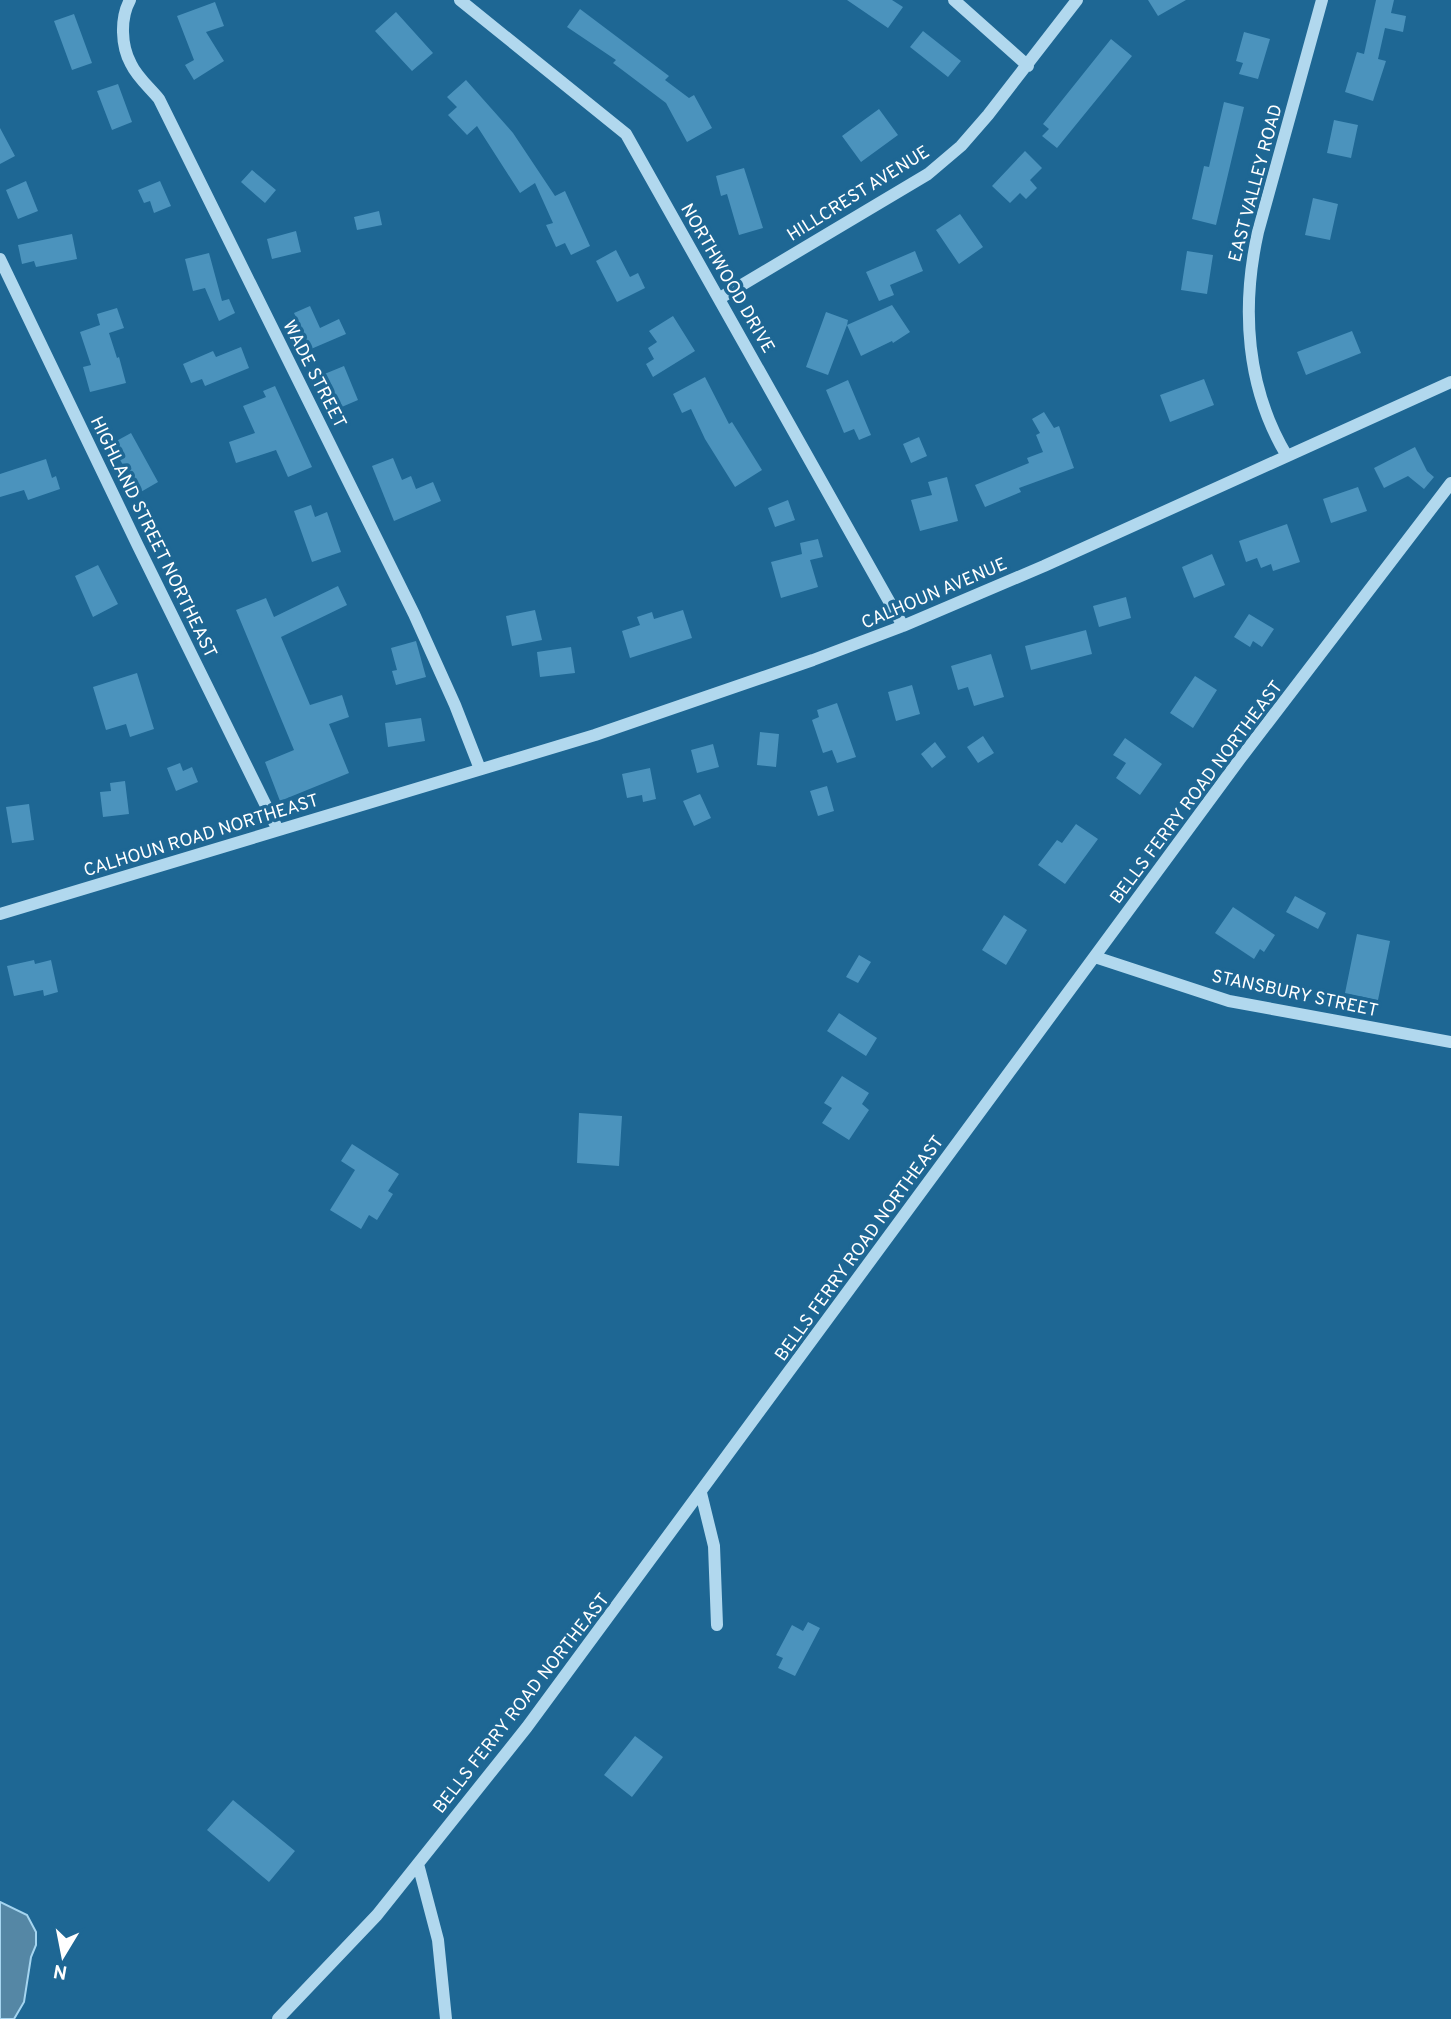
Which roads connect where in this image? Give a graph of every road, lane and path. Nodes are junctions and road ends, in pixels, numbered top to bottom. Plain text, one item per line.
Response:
1 (130, 0) edge
2 (460, 0) edge
3 (954, 0) edge
4 (1077, 0) edge
5 (1322, 0) edge
6 (1028, 66) junction
7 (0, 258) edge
8 (720, 298) junction
9 (1451, 382) edge
10 (1287, 456) junction
11 (1451, 484) edge
12 (903, 626) junction
13 (480, 769) junction
14 (413, 790) joint
15 (278, 830) junction
16 (0, 914) edge
17 (1095, 957) junction
18 (1451, 1042) edge
19 (701, 1493) junction
20 (717, 1625) dead end
21 (418, 1864) junction
22 (278, 2019) edge
23 (446, 2019) edge

1 - 13 street, WADE STREET
2 - 8 street, NORTHWOOD DRIVE
3 - 6 street
4 - 6 street, HILLCREST AVENUE
5 - 10 street, EAST VALLEY ROAD
6 - 8 street, HILLCREST AVENUE
7 - 15 street, HIGHLAND STREET NORTHEAST
8 - 12 street, NORTHWOOD DRIVE
9 - 10 street, CALHOUN AVENUE
10 - 12 street, CALHOUN AVENUE
11 - 17 street, BELLS FERRY ROAD NORTHEAST
12 - 13 street, CALHOUN AVENUE
13 - 14 street, CALHOUN AVENUE
14 - 15 street, CALHOUN ROAD NORTHEAST
15 - 16 street, CALHOUN ROAD NORTHEAST
17 - 18 street, STANSBURY STREET
17 - 19 street, BELLS FERRY ROAD NORTHEAST
19 - 20 street
19 - 21 street, BELLS FERRY ROAD NORTHEAST
21 - 22 street, BELLS FERRY ROAD NORTHEAST
21 - 23 street

